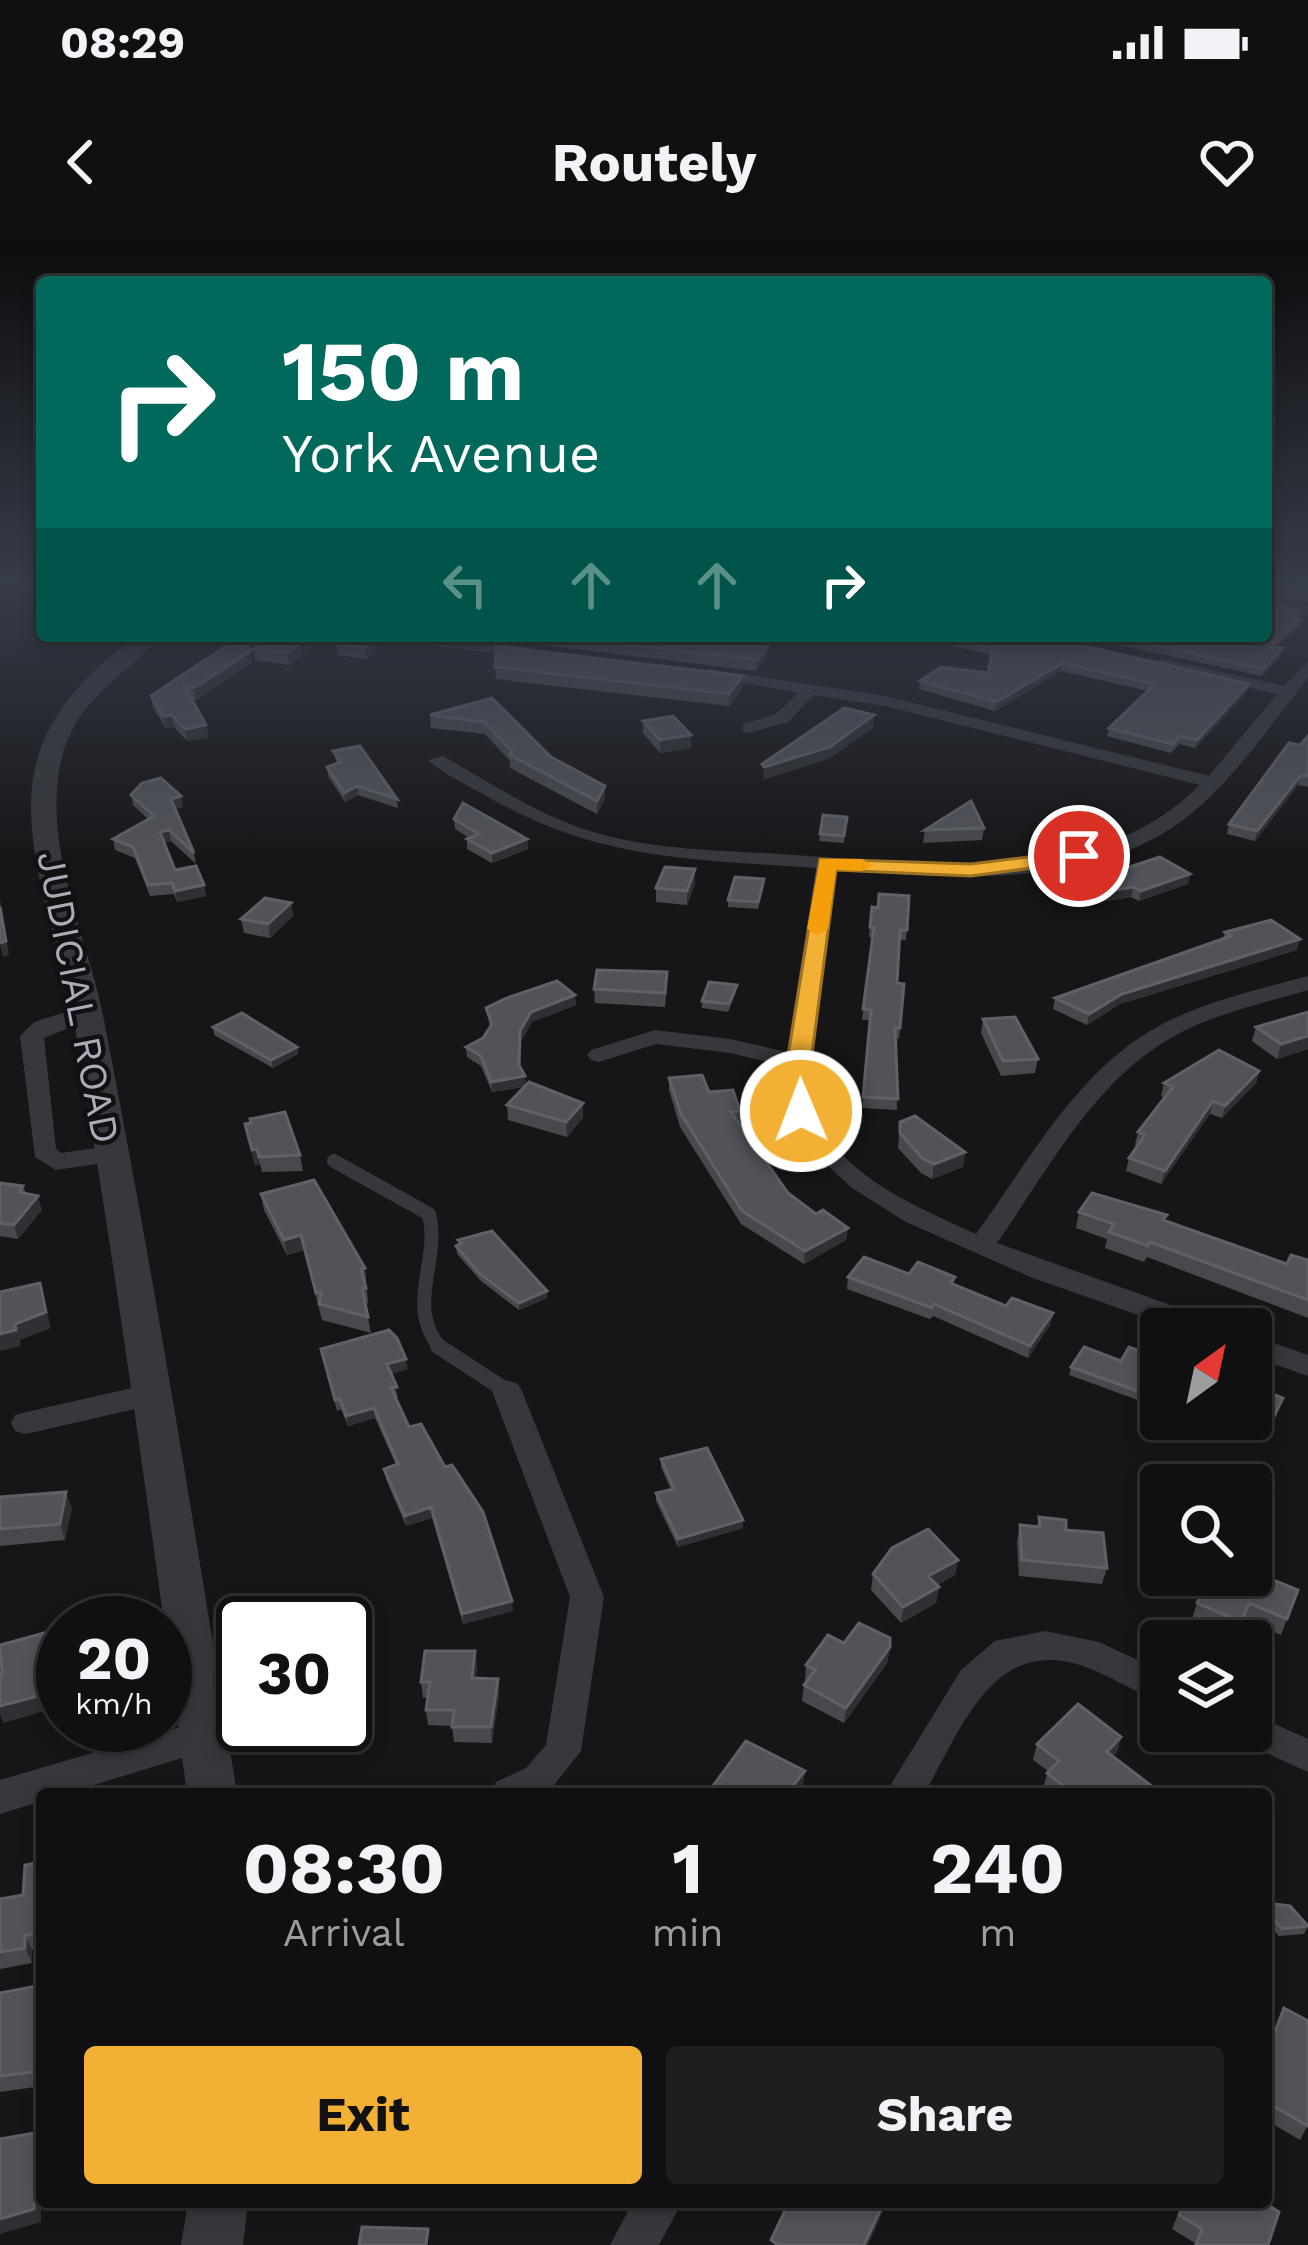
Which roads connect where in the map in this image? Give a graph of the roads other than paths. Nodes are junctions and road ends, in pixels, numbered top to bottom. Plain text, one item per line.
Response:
1 (103, 675) edge
2 (714, 675) edge
3 (1208, 675) edge
4 (1303, 675) edge
5 (813, 687) junction
6 (1288, 692) junction
7 (749, 728) dead end
8 (437, 760) dead end
9 (1211, 782) junction
10 (827, 863) junction
11 (1308, 983) edge
12 (88, 1012) junction
13 (599, 1055) dead end
14 (799, 1062) junction
15 (110, 1154) junction
16 (334, 1160) dead end
17 (981, 1246) junction
18 (1151, 1308) edge
19 (1272, 1353) edge
20 (1308, 1366) edge
21 (506, 1391) joint
22 (150, 1395) junction
23 (26, 1423) dead end
24 (1140, 1677) edge
25 (204, 1736) junction
26 (1272, 1739) edge
27 (1308, 1756) edge
28 (211, 1788) edge
29 (521, 1788) edge
30 (908, 1788) edge
31 (0, 1797) edge
32 (217, 2208) edge
33 (655, 2208) edge
34 (212, 2245) edge
35 (633, 2245) edge

1 - 12 street, JUDICIAL ROAD
2 - 5 street
3 - 6 street
4 - 6 street
5 - 7 street
5 - 9 street
6 - 9 street
8 - 10 street
9 - 10 street
10 - 14 street
11 - 17 street
12 - 15 street, JUDICIAL ROAD
12 - 15 street
13 - 14 street
14 - 17 street
15 - 22 street, JUDICIAL ROAD
16 - 21 lane
17 - 18 street
19 - 20 street
21 - 29 street
22 - 23 street
22 - 25 street, JUDICIAL ROAD
24 - 30 street
25 - 28 street, JUDICIAL ROAD
25 - 31 street
26 - 27 street
32 - 34 street
33 - 35 street

